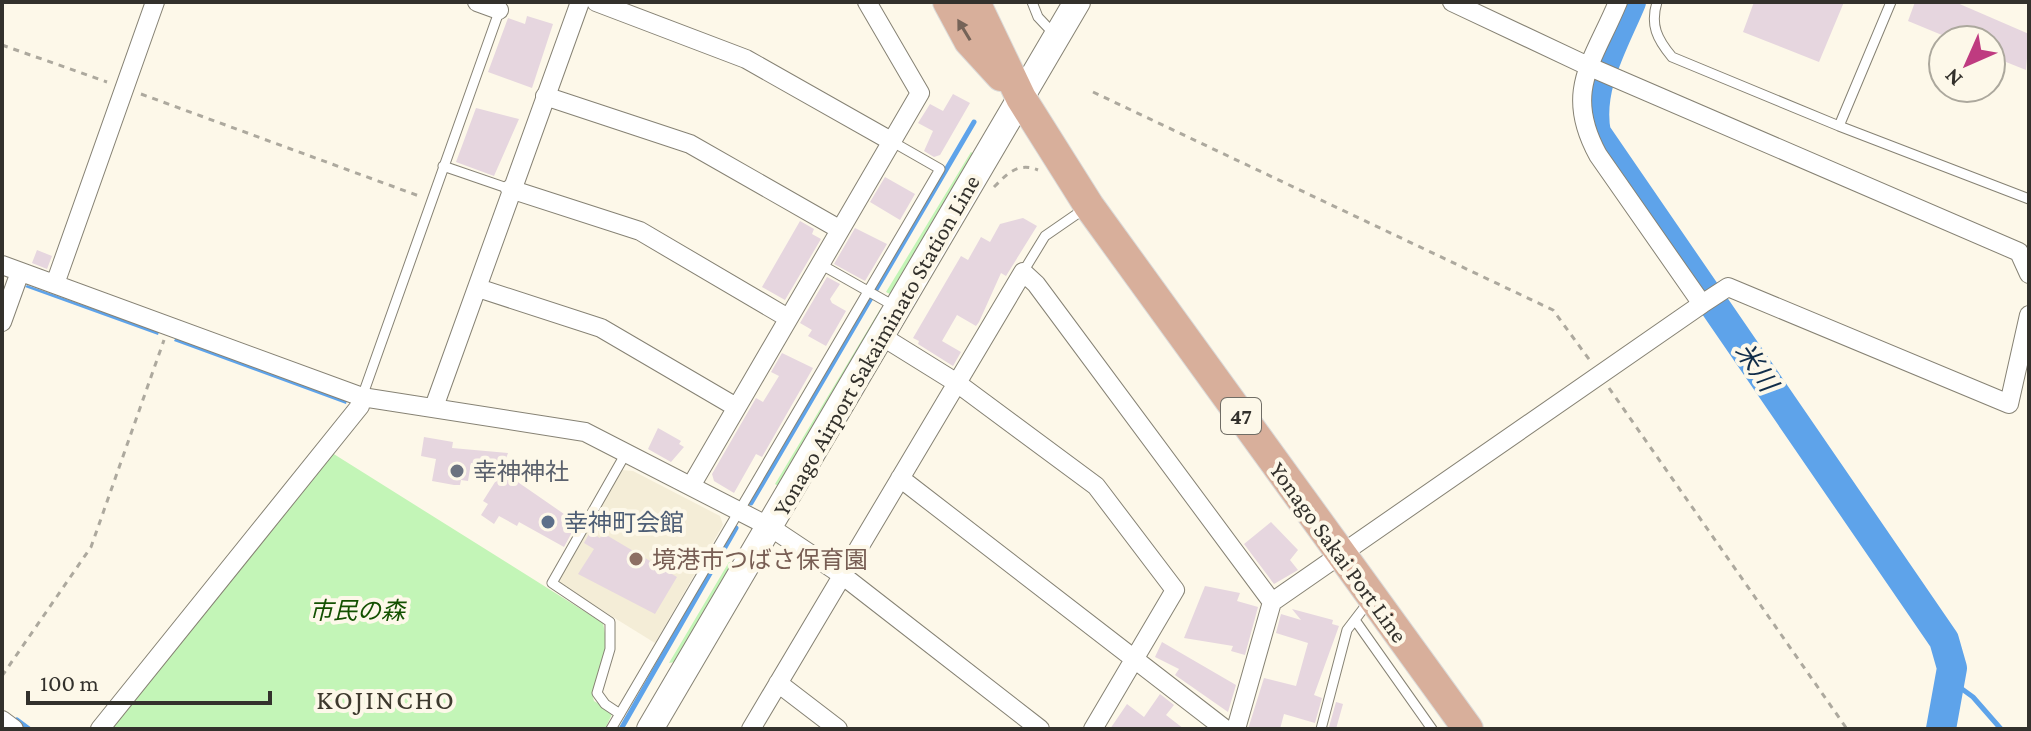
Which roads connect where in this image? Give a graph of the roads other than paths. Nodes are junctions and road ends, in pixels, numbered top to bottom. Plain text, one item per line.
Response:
1 (155, 2) edge
2 (477, 2) edge
3 (580, 2) edge
4 (596, 2) edge
5 (867, 2) edge
6 (948, 2) edge
7 (975, 2) edge
8 (1032, 2) edge
9 (1077, 2) edge
10 (1452, 2) edge
11 (1618, 2) edge
12 (1657, 2) edge
13 (1891, 2) edge
14 (501, 6) edge
15 (1056, 37) junction
16 (1590, 67) junction
17 (545, 96) junction
18 (1021, 98) junction
19 (1839, 126) junction
20 (891, 141) junction
21 (443, 166) junction
22 (510, 189) junction
23 (2029, 199) edge
24 (1089, 206) junction
25 (839, 229) junction
26 (820, 264) junction
27 (11, 269) edge
28 (1023, 272) junction
29 (2029, 274) edge
30 (55, 284) junction
31 (478, 288) junction
32 (868, 292) junction
33 (1702, 304) junction
34 (899, 309) junction
35 (2029, 315) edge
36 (788, 318) junction
37 (2, 322) edge
38 (883, 337) junction
39 (957, 383) junction
40 (362, 397) junction
41 (434, 407) junction
42 (736, 407) junction
43 (626, 453) junction
44 (900, 478) junction
45 (691, 486) junction
46 (737, 512) junction
47 (770, 527) junction
48 (1341, 553) junction
49 (842, 575) junction
50 (1272, 602) junction
51 (1363, 609) junction
52 (1134, 657) junction
53 (778, 683) junction
54 (620, 714) junction
55 (2, 720) edge
56 (654, 728) edge
57 (14, 729) edge
58 (100, 729) edge
59 (611, 729) edge
60 (751, 729) edge
61 (838, 729) edge
62 (1040, 729) edge
63 (1093, 729) edge
64 (1225, 729) edge
65 (1236, 729) edge
66 (1321, 729) edge
67 (1432, 729) edge
68 (1468, 729) edge

1 - 30 street
2 - 14 street
3 - 17 street
4 - 20 street
5 - 20 street
18 -> 6 main road, Yonago Sakai Port Line / 47
7 - 18 main road, Yonago Sakai Port Line / 47
8 - 15 lane
9 - 15 main road, Yonago Airport Sakaiminato Station Line
10 - 16 street
11 - 16 street
12 - 19 lane
13 - 19 lane
14 - 21 lane
15 - 18 main road, Yonago Airport Sakaiminato Station Line
16 - 29 street
16 - 33 street
17 - 22 street
17 - 25 street
18 - 24 main road, Yonago Sakai Port Line / 47
18 - 34 main road, Yonago Airport Sakaiminato Station Line
19 - 23 lane
20 - 25 street
20 - 32 lane
21 - 22 lane
21 - 40 lane
22 - 31 street
22 - 36 street
24 - 28 lane
24 - 48 main road, Yonago Sakai Port Line / 47
25 - 26 street
26 - 32 lane
26 - 36 street
27 - 30 street
27 - 37 street
28 - 39 street
28 - 50 street
30 - 40 street
31 - 41 street
31 - 42 street
32 - 34 lane
32 - 46 lane
33 - 35 street
33 - 48 street
34 - 38 main road, Yonago Airport Sakaiminato Station Line
36 - 42 street
38 - 39 street
38 - 47 main road, Yonago Airport Sakaiminato Station Line
39 - 44 street
39 - 52 street
40 - 41 street
40 - 58 street
41 - 43 street
42 - 45 street
43 - 45 street
43 - 54 lane
44 - 49 street
44 - 52 street
45 - 46 street
46 - 47 street
46 - 54 lane
47 - 49 street
47 - 56 main road, Yonago Airport Sakaiminato Station Line
48 - 50 street
48 - 51 main road, Yonago Sakai Port Line / 47
49 - 53 street
49 - 62 street
50 - 65 street
51 - 66 lane
51 - 67 lane
51 - 68 main road, Yonago Sakai Port Line / 47
52 - 63 street
52 - 64 street
53 - 60 street
53 - 61 street
54 - 59 lane
55 - 57 street

